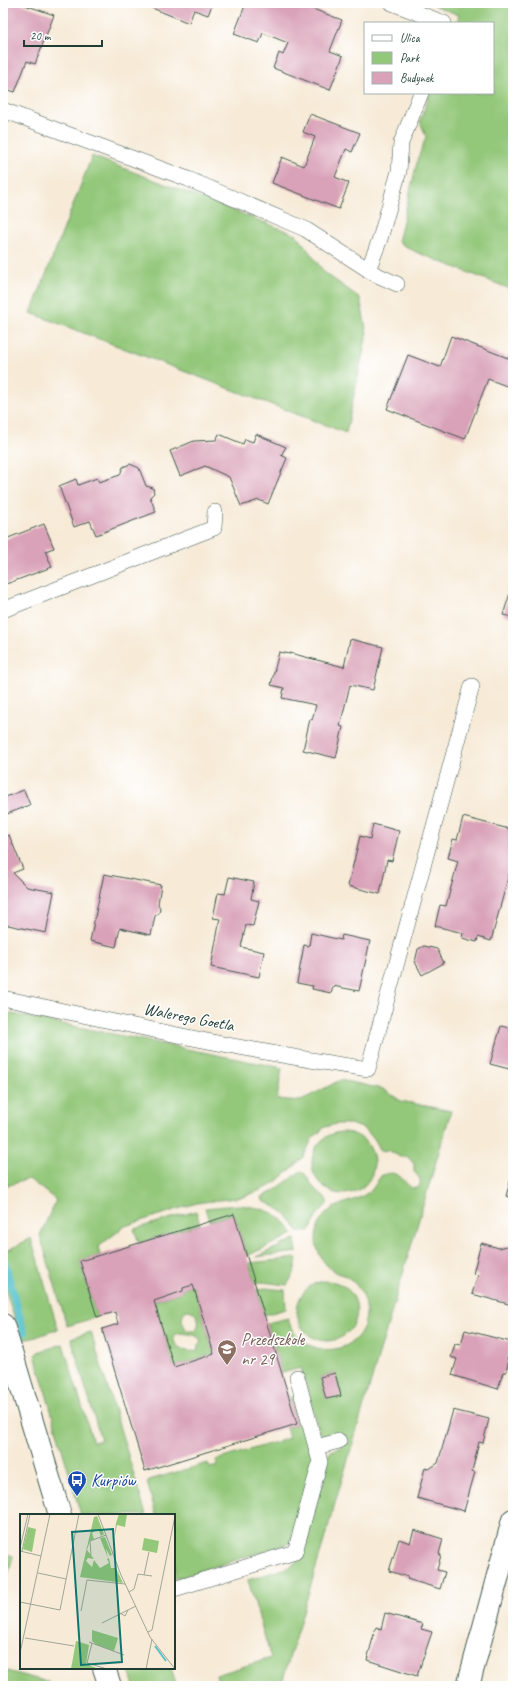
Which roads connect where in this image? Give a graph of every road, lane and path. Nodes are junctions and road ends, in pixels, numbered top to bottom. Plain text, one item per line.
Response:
1 (392, 3) edge
2 (441, 22) edge
3 (421, 94) edge
4 (3, 110) edge
5 (368, 270) junction
6 (397, 284) dead end
7 (215, 512) dead end
8 (3, 610) edge
9 (472, 686) dead end
10 (3, 998) edge
11 (3, 1325) edge
12 (297, 1377) dead end
13 (339, 1441) dead end
14 (316, 1447) junction
15 (60, 1514) edge
16 (513, 1520) edge
17 (175, 1589) edge
18 (104, 1669) edge
19 (110, 1686) edge
20 (468, 1686) edge

1 - 2 lane
3 - 5 lane
4 - 5 lane
5 - 6 lane
7 - 8 lane
9 - 10 lane, Walerego Goetla
11 - 15 street
12 - 14 lane
13 - 14 lane
14 - 17 lane
16 - 20 street
18 - 19 street

